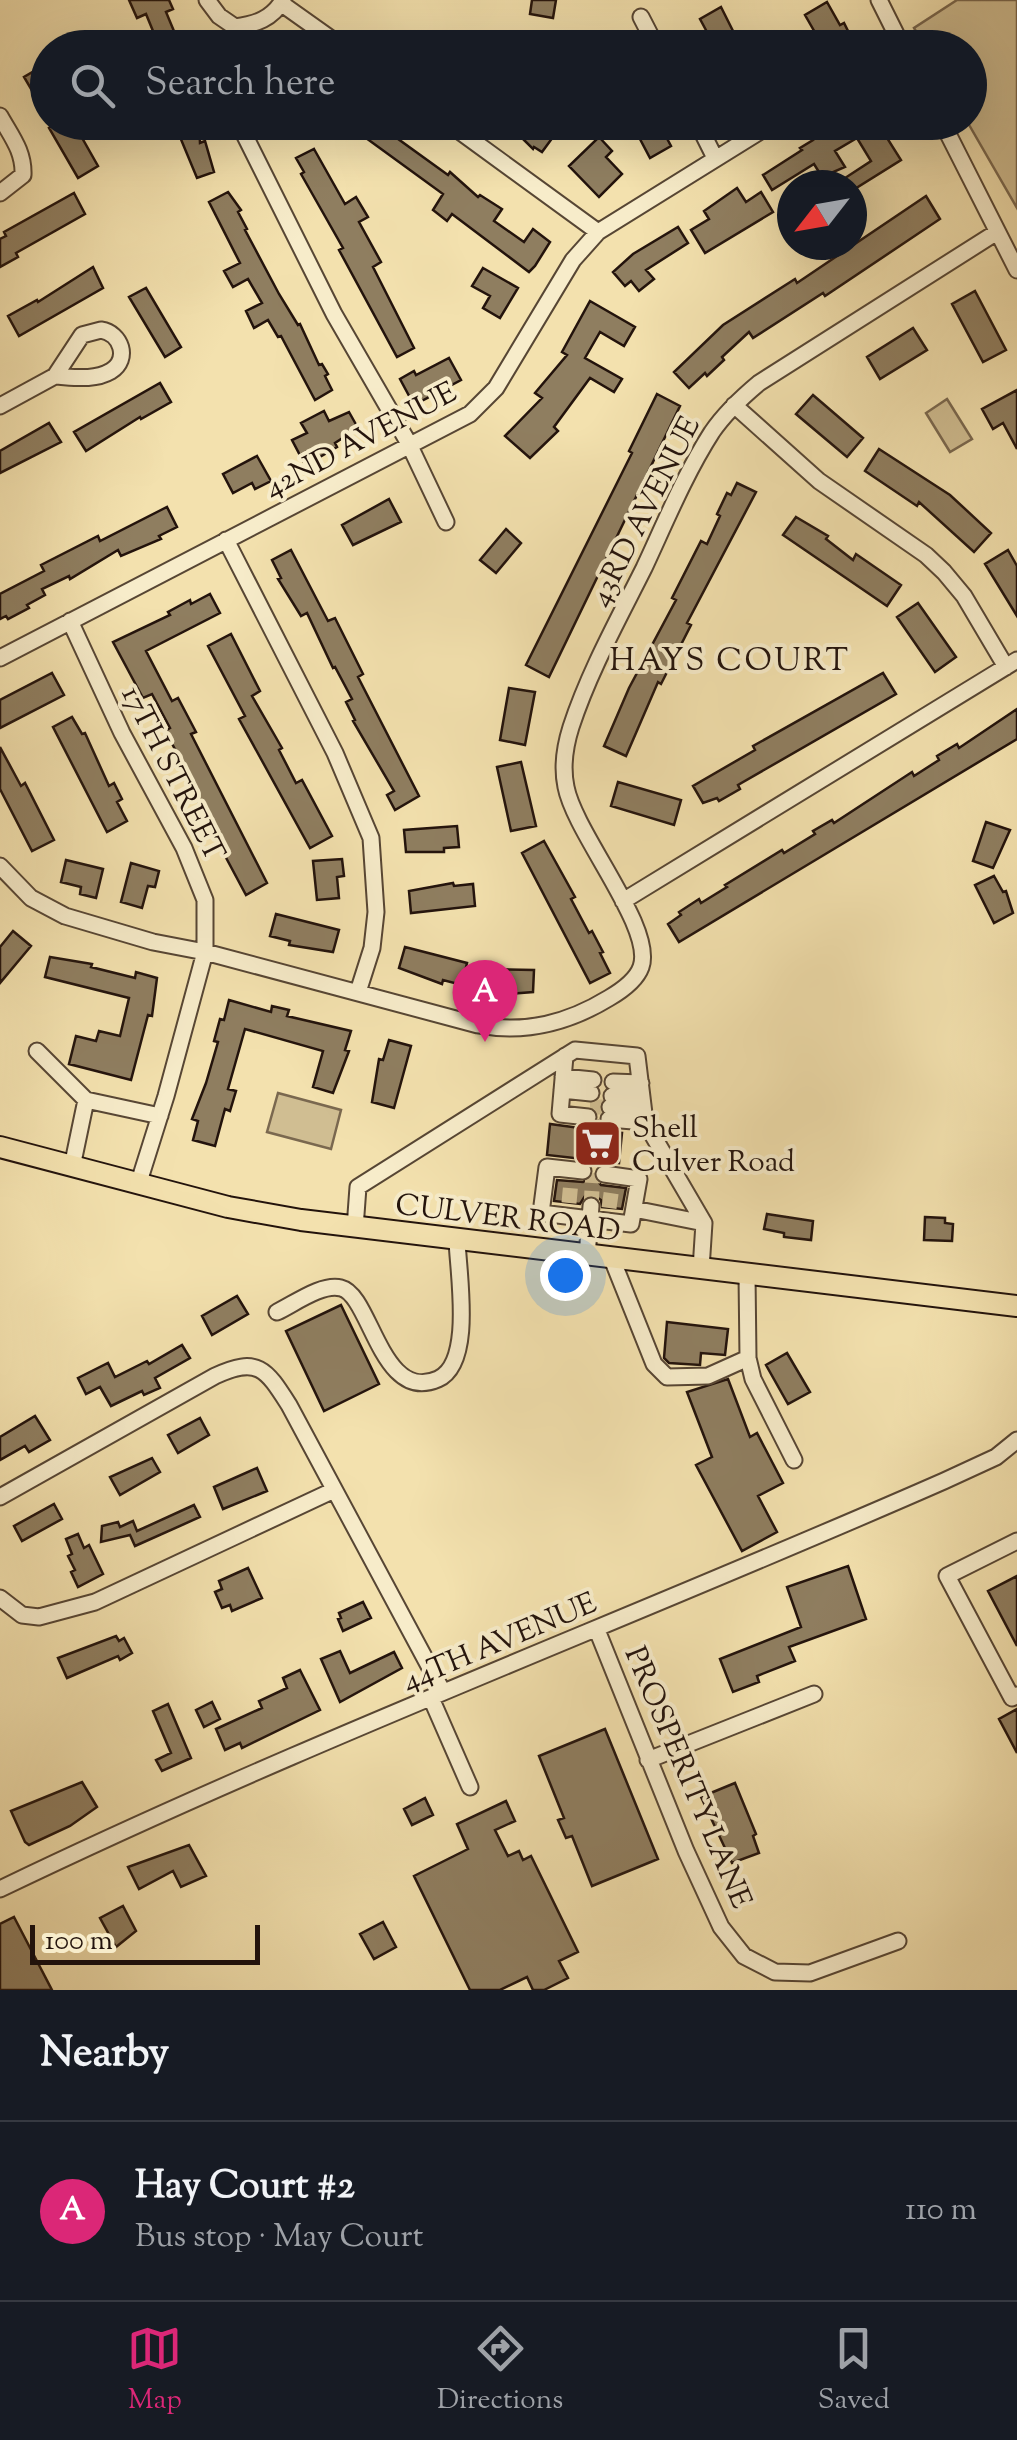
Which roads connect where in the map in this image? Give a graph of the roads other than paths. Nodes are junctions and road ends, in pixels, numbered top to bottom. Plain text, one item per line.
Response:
1 (207, 0) edge
2 (879, 0) edge
3 (282, 2) edge
4 (640, 17) dead end
5 (235, 28) joint
6 (320, 30) edge
7 (647, 30) edge
8 (893, 30) edge
9 (0, 116) edge
10 (247, 140) edge
11 (472, 140) edge
12 (706, 140) edge
13 (745, 140) edge
14 (951, 140) edge
15 (715, 158) junction
16 (0, 193) edge
17 (598, 232) junction
18 (997, 232) junction
19 (1017, 270) edge
20 (55, 376) dead end
21 (734, 405) junction
22 (0, 406) edge
23 (408, 442) junction
24 (446, 522) dead end
25 (226, 540) junction
26 (70, 621) junction
27 (0, 658) edge
28 (1011, 663) edge
29 (0, 866) edge
30 (624, 900) junction
31 (204, 952) junction
32 (358, 992) junction
33 (36, 1051) dead end
34 (566, 1056) junction
35 (562, 1090) junction
36 (86, 1100) junction
37 (643, 1103) junction
38 (160, 1116) junction
39 (0, 1147) edge
40 (72, 1167) junction
41 (575, 1174) dead end
42 (610, 1179) dead end
43 (138, 1185) junction
44 (634, 1209) junction
45 (590, 1212) junction
46 (704, 1223) junction
47 (355, 1228) junction
48 (457, 1240) junction
49 (587, 1256) junction
50 (612, 1259) junction
51 (701, 1269) junction
52 (747, 1275) junction
53 (1017, 1306) edge
54 (277, 1312) dead end
55 (748, 1358) junction
56 (1017, 1440) edge
57 (794, 1460) dead end
58 (332, 1491) junction
59 (0, 1497) edge
60 (1017, 1541) edge
61 (0, 1598) edge
62 (597, 1630) junction
63 (814, 1694) dead end
64 (437, 1695) junction
65 (1017, 1695) edge
66 (648, 1760) junction
67 (470, 1787) dead end
68 (0, 1890) edge
69 (898, 1941) dead end

1 - 5 street
2 - 8 street
3 - 5 street
3 - 6 street
4 - 7 street
9 - 16 street
10 - 23 street
11 - 17 street
12 - 15 street
13 - 15 street, 42ND AVENUE
14 - 18 street
15 - 17 street, 42ND AVENUE
17 - 23 street, 42ND AVENUE
18 - 19 street
18 - 21 street, 43RD AVENUE
20 - 22 street
21 - 28 street
21 - 30 street, 43RD AVENUE
23 - 24 street
23 - 25 street, 42ND AVENUE
25 - 26 street, 42ND AVENUE
25 - 32 street
26 - 27 street, 42ND AVENUE
26 - 31 street, 17TH STREET
28 - 30 street
29 - 31 street
30 - 32 street, 43RD AVENUE
31 - 32 street
31 - 38 street, 17TH STREET
33 - 36 street
34 - 35 street
34 - 37 street
34 - 47 street
35 - 35 street
36 - 38 street
36 - 40 street
37 - 37 street
37 - 46 street
38 - 43 street, 17TH STREET
39 - 40 main road, CULVER ROAD
40 - 43 main road, CULVER ROAD
41 - 45 street
42 - 44 street
43 - 47 main road, CULVER ROAD
44 - 45 street
44 - 46 street
45 - 49 street
46 - 51 street
47 - 48 main road, CULVER ROAD
48 - 49 main road, CULVER ROAD
48 - 54 street
49 - 50 main road, CULVER ROAD
50 - 51 main road, CULVER ROAD
50 - 55 street
51 - 52 main road, CULVER ROAD
52 - 53 main road, CULVER ROAD
52 - 55 street
55 - 57 street
56 - 62 street, 44TH AVENUE
58 - 59 street
58 - 61 street
58 - 64 street
60 - 65 street
62 - 64 street, 44TH AVENUE
62 - 66 street, PROSPERITY LANE
63 - 66 street
64 - 67 street
64 - 68 street, 44TH AVENUE
66 - 69 street, PROSPERITY LANE

